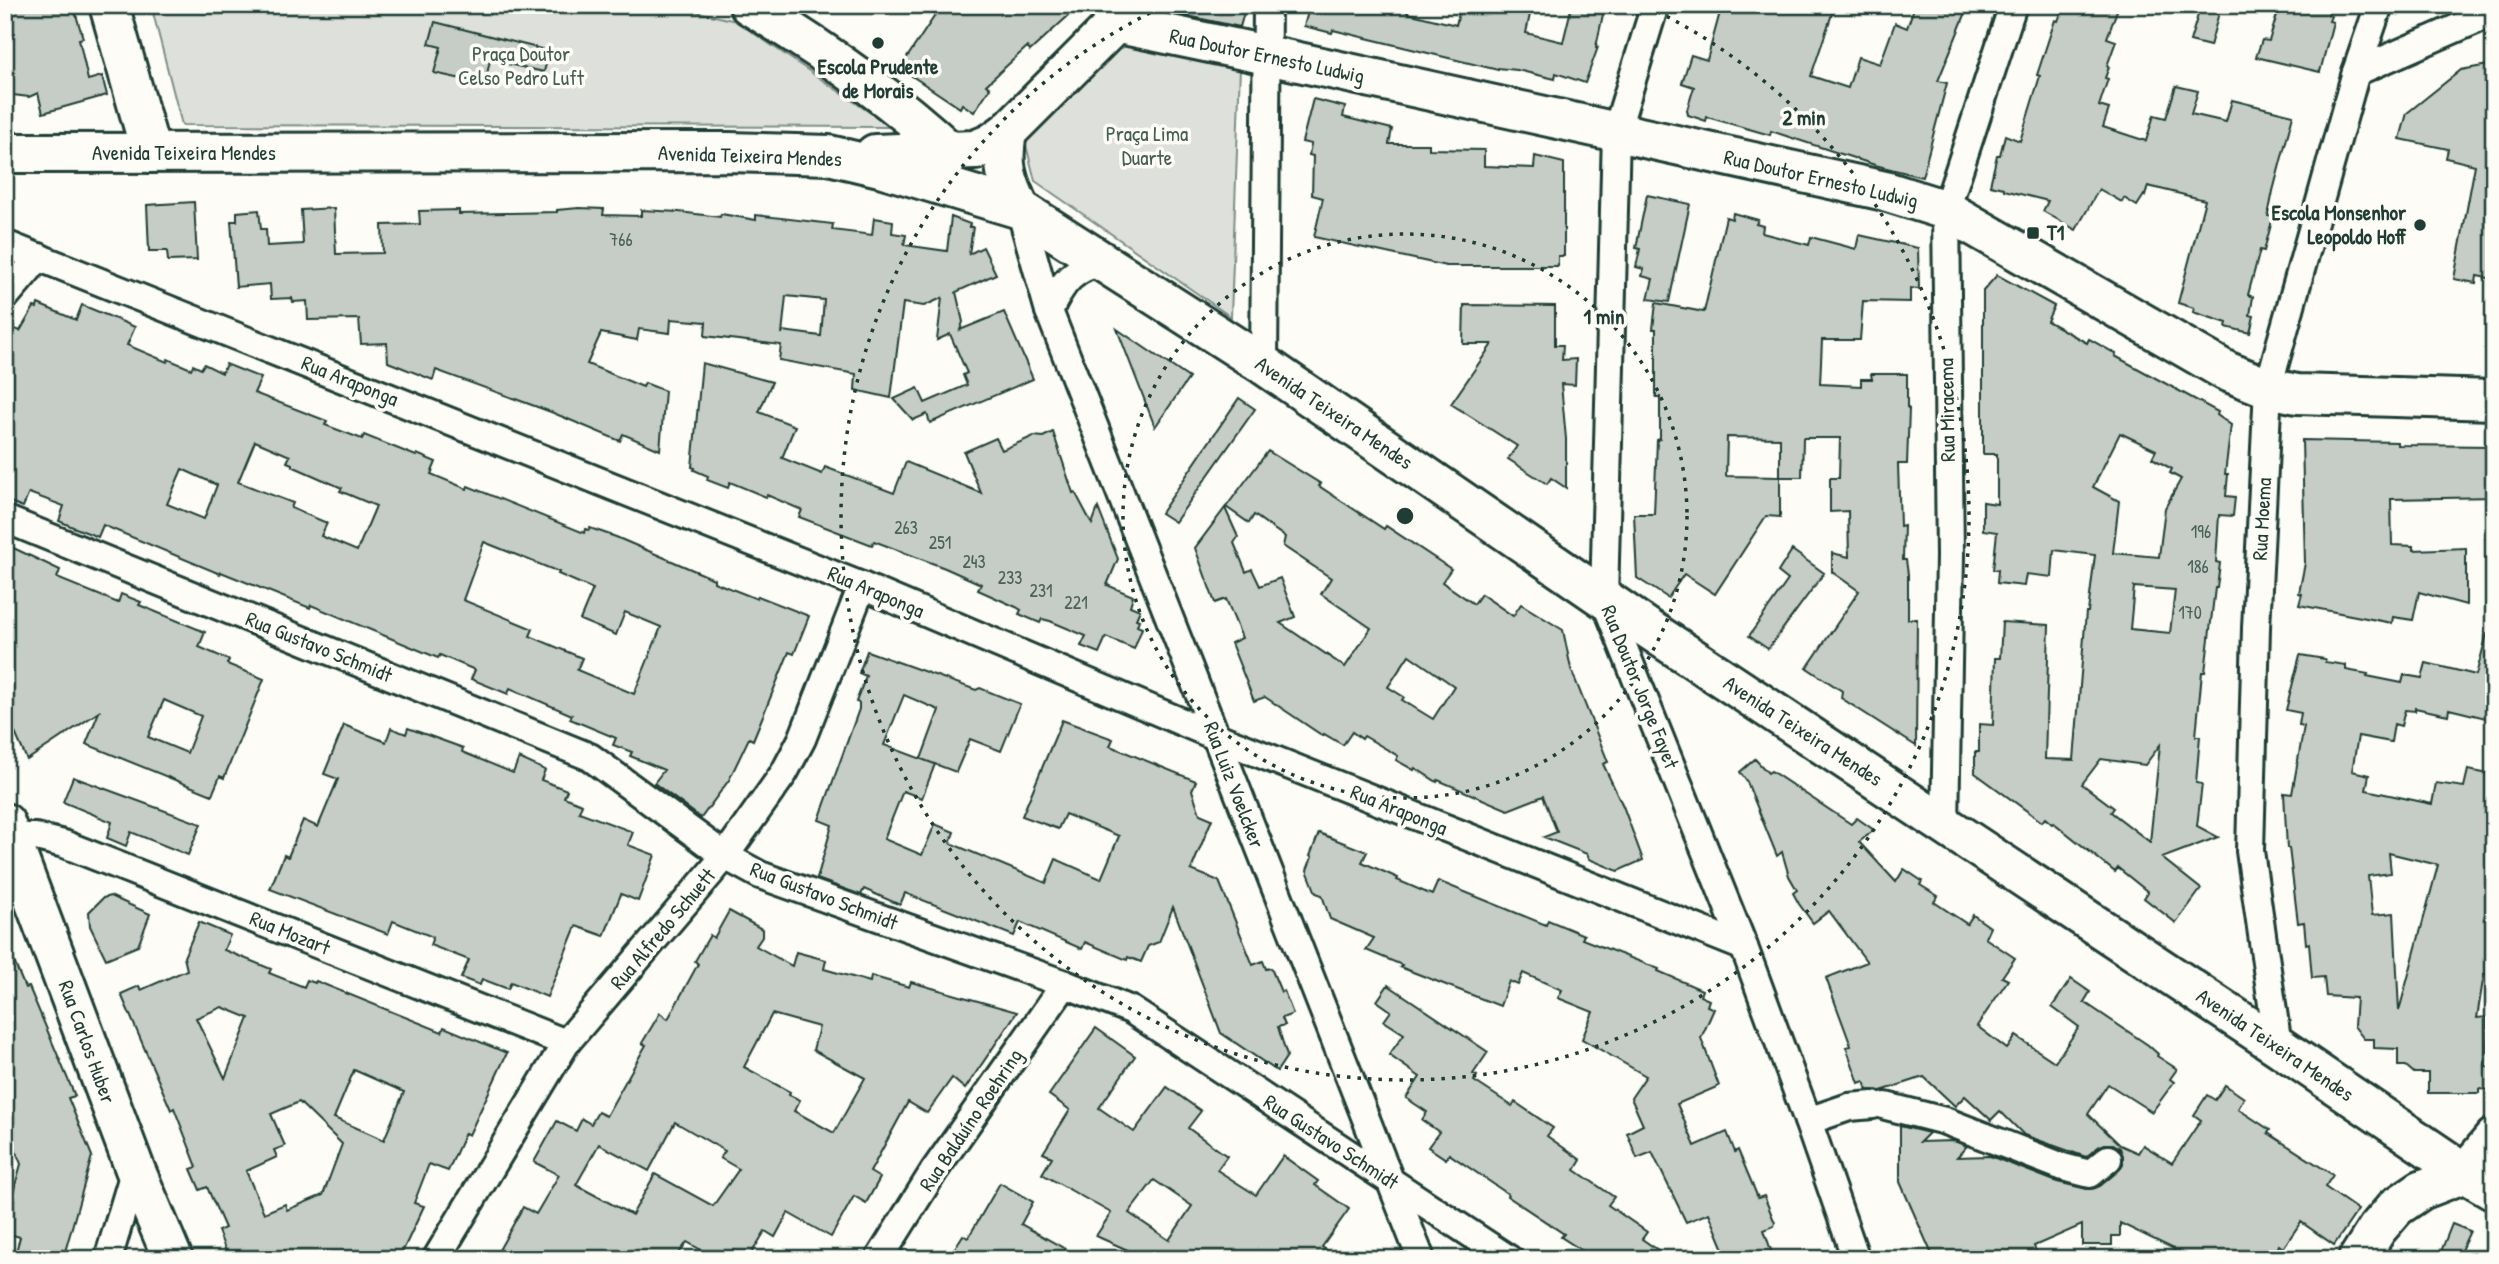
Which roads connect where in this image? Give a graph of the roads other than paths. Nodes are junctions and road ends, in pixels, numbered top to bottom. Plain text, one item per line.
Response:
1 (109, 5) edge
2 (749, 5) edge
3 (1266, 5) edge
4 (1655, 5) edge
5 (2013, 5) edge
6 (2379, 5) edge
7 (2494, 12) edge
8 (1124, 14) edge
9 (1267, 55) junction
10 (2356, 72) junction
11 (1007, 132) junction
12 (1616, 132) junction
13 (950, 152) junction
14 (5, 153) edge
15 (151, 153) junction
16 (829, 155) junction
17 (880, 167) junction
18 (1020, 209) junction
19 (1946, 210) junction
20 (5, 244) edge
21 (39, 257) junction
22 (1105, 261) junction
23 (5, 297) edge
24 (1049, 311) junction
25 (1264, 365) junction
26 (2268, 388) junction
27 (2494, 400) edge
28 (5, 519) edge
29 (862, 586) junction
30 (1604, 599) junction
31 (1215, 736) junction
32 (1945, 825) junction
33 (8, 830) edge
34 (725, 856) junction
35 (1744, 947) junction
36 (1065, 984) junction
37 (566, 1044) junction
38 (2278, 1046) junction
39 (1808, 1121) junction
40 (2494, 1138) edge
41 (2108, 1159) dead end
42 (135, 1169) junction
43 (1389, 1180) junction
44 (2479, 1181) edge
45 (108, 1259) edge
46 (173, 1259) edge
47 (436, 1259) edge
48 (879, 1259) edge
49 (1421, 1259) edge
50 (1508, 1259) edge
51 (1856, 1259) edge
52 (2358, 1259) edge

1 - 15 street
2 - 13 street
3 - 9 street
4 - 12 street, Rua Doutor Jorge Fayet
5 - 19 street, Rua Miracema
6 - 10 street, Rua Moema
7 - 10 street
8 - 9 street, Rua Doutor Ernesto Ludwig
8 - 11 street
9 - 12 street, Rua Doutor Ernesto Ludwig
9 - 25 street
10 - 26 street, Rua Moema
11 - 13 street
11 - 18 street
12 - 19 street, Rua Doutor Ernesto Ludwig
12 - 30 street, Rua Doutor Jorge Fayet
13 - 16 street
13 - 17 street
14 - 15 street, Avenida Teixeira Mendes
15 - 16 street, Avenida Teixeira Mendes
16 - 17 street, Avenida Teixeira Mendes
17 - 18 street, Avenida Teixeira Mendes
18 - 22 street, Avenida Teixeira Mendes
18 - 24 street, Rua Luiz Voelcker
19 - 26 street, Rua Doutor Ernesto Ludwig
19 - 32 street, Rua Miracema
20 - 21 street, Rua Araponga
21 - 23 street
21 - 29 street, Rua Araponga
22 - 24 street
22 - 25 street, Avenida Teixeira Mendes
24 - 31 street, Rua Luiz Voelcker
25 - 30 street, Avenida Teixeira Mendes
26 - 27 street, Rua Doutor Ernesto Ludwig
26 - 38 street, Rua Moema
28 - 34 street, Rua Gustavo Schmidt
29 - 31 street, Rua Araponga
29 - 34 street, Rua Alfredo Schuett
30 - 32 street, Avenida Teixeira Mendes
30 - 35 street, Rua Doutor Jorge Fayet
31 - 35 street, Rua Araponga
31 - 43 street, Rua Luiz Voelcker
32 - 38 street, Avenida Teixeira Mendes
33 - 37 street, Rua Mozart
33 - 42 street, Rua Carlos Huber
34 - 36 street, Rua Gustavo Schmidt
34 - 37 street, Rua Alfredo Schuett
35 - 39 street, Rua Doutor Jorge Fayet
36 - 43 street, Rua Gustavo Schmidt
36 - 48 street, Rua Balduíno Roehring
37 - 47 street, Rua Alfredo Schuett
38 - 44 street, Avenida Teixeira Mendes
39 - 41 street
39 - 51 street, Rua Doutor Jorge Fayet
40 - 44 street
42 - 45 street
42 - 46 street, Rua Carlos Huber
43 - 49 street, Rua Luiz Voelcker
43 - 50 street, Rua Gustavo Schmidt
44 - 52 street

